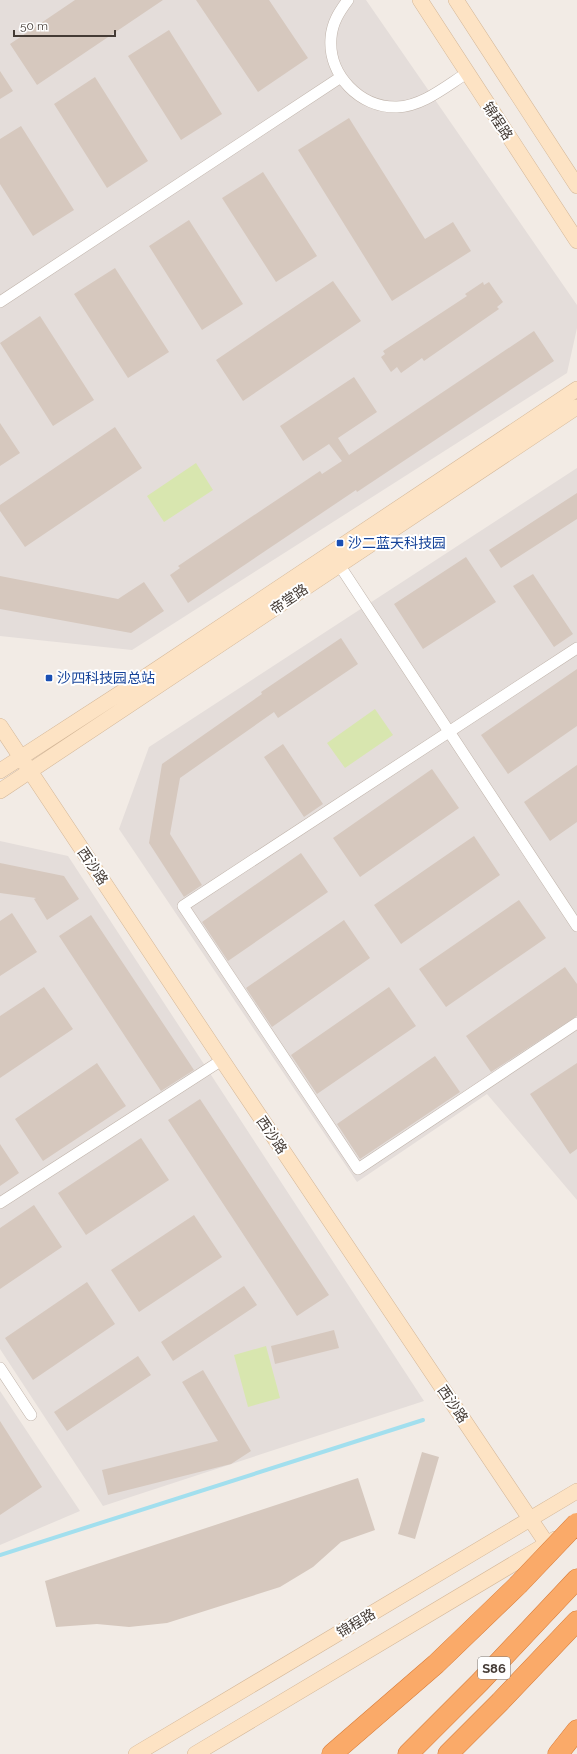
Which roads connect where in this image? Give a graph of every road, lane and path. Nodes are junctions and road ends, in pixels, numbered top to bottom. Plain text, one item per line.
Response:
1 (348, 0) edge
2 (420, 0) edge
3 (456, 0) edge
4 (467, 73) junction
5 (341, 77) junction
6 (577, 186) edge
7 (577, 241) edge
8 (0, 302) edge
9 (577, 389) edge
10 (577, 407) edge
11 (336, 559) junction
12 (577, 648) edge
13 (0, 726) edge
14 (450, 732) junction
15 (21, 757) junction
16 (0, 771) edge
17 (30, 771) junction
18 (0, 791) edge
19 (577, 926) edge
20 (577, 1023) edge
21 (222, 1060) junction
22 (0, 1203) edge
23 (0, 1368) edge
24 (31, 1415) dead end
25 (577, 1491) edge
26 (530, 1519) junction
27 (577, 1524) edge
28 (547, 1544) junction
29 (577, 1579) edge
30 (577, 1621) edge
31 (500, 1702) junction
32 (577, 1730) edge
33 (136, 1754) edge
34 (195, 1754) edge
35 (332, 1754) edge
36 (408, 1754) edge
37 (448, 1754) edge
38 (458, 1754) edge
39 (558, 1754) edge

1 - 5 street
2 - 4 street, 锦程路
3 - 6 street
4 - 5 street
4 - 7 street, 锦程路
5 - 8 street
9 - 11 street, 帝堂路
10 - 11 street, 帝堂路
11 - 14 street
11 - 15 street, 帝堂路
11 - 17 street, 帝堂路
12 - 14 street
13 - 15 street, 西沙路
14 - 19 street
14 - 20 street
15 - 16 street, 帝堂路
15 - 17 street, 西沙路
17 - 18 street, 帝堂路
17 - 21 street, 西沙路
21 - 22 street
21 - 26 street, 西沙路
23 - 24 street
25 - 26 street, 锦程路
26 - 28 street, 西沙路
26 - 33 street, 锦程路
27 - 28 street
27 - 35 highway, bridge
28 - 34 street
29 - 36 highway, S86
30 - 31 highway, S86
31 - 37 highway, S86
31 - 38 highway
32 - 39 highway

